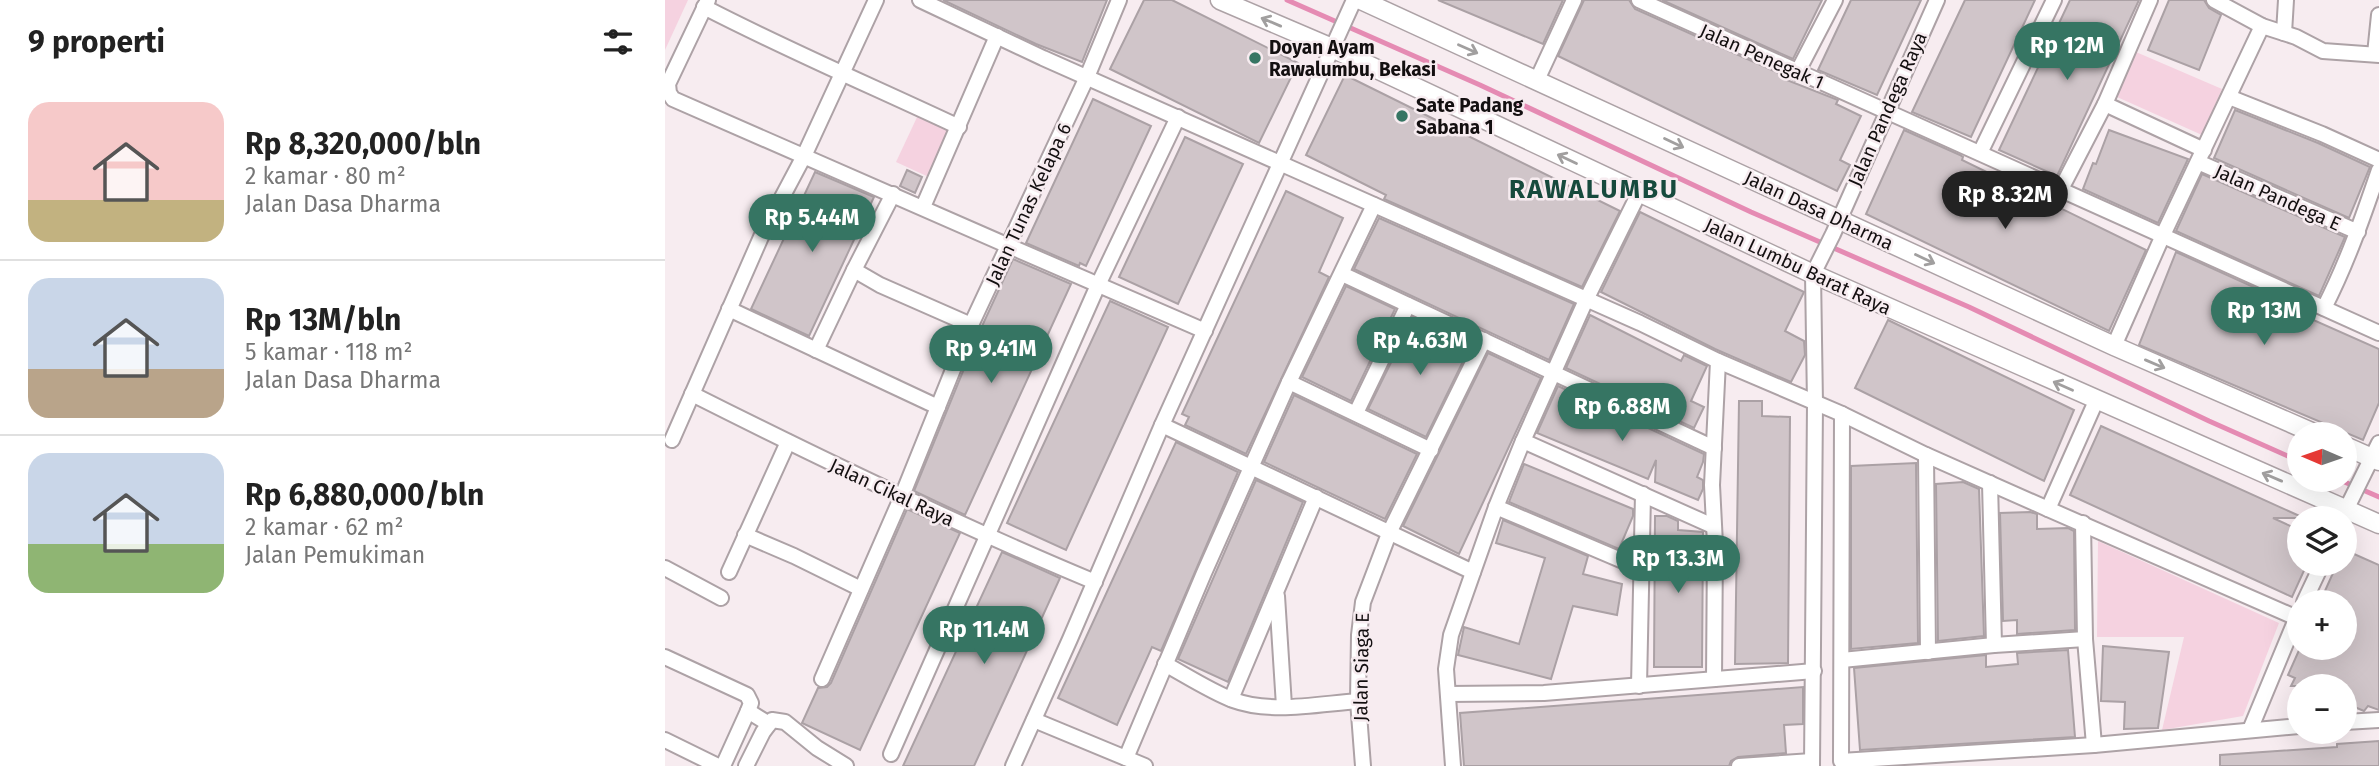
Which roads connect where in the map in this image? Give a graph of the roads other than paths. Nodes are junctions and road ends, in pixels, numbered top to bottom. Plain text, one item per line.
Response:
1 (876, 0) edge
2 (920, 0) edge
3 (1119, 0) edge
4 (1220, 0) edge
5 (1574, 0) edge
6 (1639, 0) edge
7 (1835, 0) edge
8 (1937, 0) edge
9 (2054, 0) edge
10 (2151, 0) edge
11 (2214, 0) edge
12 (2285, 0) edge
13 (706, 4) edge
14 (1354, 4) edge
15 (2379, 15) edge
16 (2262, 26) junction
17 (2284, 33) junction
18 (997, 36) junction
19 (1334, 43) junction
20 (2377, 55) edge
21 (843, 72) junction
22 (1797, 73) junction
23 (1087, 77) junction
24 (1537, 80) junction
25 (2229, 97) junction
26 (2105, 104) junction
27 (1886, 111) junction
28 (1178, 117) junction
29 (959, 127) junction
30 (1980, 153) junction
31 (804, 156) junction
32 (2201, 156) junction
33 (2379, 160) edge
34 (1282, 163) junction
35 (2379, 170) edge
36 (2061, 189) junction
37 (1639, 193) junction
38 (893, 194) junction
39 (1374, 205) junction
40 (923, 207) junction
41 (1836, 227) junction
42 (2358, 232) junction
43 (2163, 235) junction
44 (1007, 247) junction
45 (1817, 267) junction
46 (854, 270) junction
47 (1342, 274) junction
48 (1098, 285) junction
49 (1586, 300) junction
50 (1408, 304) junction
51 (2324, 308) junction
52 (729, 309) junction
53 (971, 325) junction
54 (1205, 331) junction
55 (2379, 332) edge
56 (1484, 340) junction
57 (2114, 346) junction
58 (816, 350) junction
59 (1718, 361) junction
60 (1555, 375) junction
61 (1289, 382) junction
62 (692, 394) junction
63 (2096, 401) junction
64 (1815, 404) junction
65 (938, 407) junction
66 (1356, 413) junction
67 (1842, 414) junction
68 (2288, 422) edge
69 (1162, 425) junction
70 (672, 440) dead end
71 (1523, 441) junction
72 (787, 442) junction
73 (1714, 448) junction
74 (1431, 450) junction
75 (2357, 451) edge
76 (1926, 455) junction
77 (2374, 458) edge
78 (1253, 468) junction
79 (1990, 483) junction
80 (1643, 494) junction
81 (902, 496) junction
82 (1316, 496) junction
83 (2342, 506) edge
84 (2348, 506) edge
85 (1496, 507) junction
86 (2048, 509) junction
87 (2357, 513) edge
88 (2083, 523) junction
89 (2379, 524) edge
90 (1713, 526) junction
91 (1390, 531) junction
92 (745, 535) junction
93 (988, 536) junction
94 (665, 568) edge
95 (1642, 569) junction
96 (729, 572) dead end
97 (1473, 572) junction
98 (1095, 582) junction
99 (861, 589) junction
100 (1277, 592) junction
101 (721, 598) dead end
102 (2287, 610) edge
103 (2085, 639) junction
104 (2287, 641) edge
105 (1994, 645) junction
106 (1928, 652) junction
107 (665, 657) edge
108 (1842, 660) junction
109 (1165, 664) junction
110 (1814, 671) junction
111 (1714, 678) junction
112 (822, 679) dead end
113 (1639, 686) junction
114 (1448, 694) junction
115 (1231, 699) junction
116 (1358, 701) junction
117 (1284, 706) junction
118 (748, 711) junction
119 (1034, 720) junction
120 (2379, 720) edge
121 (2357, 721) edge
122 (769, 724) junction
123 (2287, 727) edge
124 (2250, 730) junction
125 (665, 740) edge
126 (2094, 745) junction
127 (891, 754) dead end
128 (1126, 758) junction
129 (1812, 763) edge
130 (718, 766) edge
131 (723, 766) edge
132 (745, 766) edge
133 (846, 766) edge
134 (1013, 766) edge
135 (1145, 766) edge
136 (1363, 766) edge
137 (1453, 766) edge
138 (1739, 766) edge

1 - 21 street
2 - 18 street
3 - 23 street, Jalan Tunas Kelapa 6
19 -> 4 street, Jalan Lumbu Barat Raya
5 - 24 street
6 - 22 street, Jalan Penegak 1
7 - 22 street
8 - 27 street, Jalan Pandega Raya
9 - 30 street
10 - 26 street
11 - 16 street
12 - 17 street
13 - 21 street
13 - 31 street
14 - 19 street
14 -> 24 street, Jalan Dasa Dharma
15 - 20 street
16 - 17 street
16 - 25 street
17 - 20 street
18 - 23 street
18 - 29 street
19 - 34 street
37 -> 19 street, Jalan Lumbu Barat Raya
21 - 29 street
21 - 31 street
22 - 27 street, Jalan Penegak 1
23 - 28 street
23 - 44 street, Jalan Tunas Kelapa 6
24 -> 41 street, Jalan Dasa Dharma
25 - 32 street
25 - 33 street
26 - 32 street, Jalan Pandega E
26 - 36 street
27 - 30 street, Jalan Penegak 1
27 - 41 street, Jalan Pandega Raya
28 - 34 street
28 - 48 street
29 - 40 street
30 - 36 street, Jalan Penegak 1
31 - 38 street
31 - 52 street
32 - 42 street, Jalan Pandega E
32 - 43 street
34 - 39 street
34 - 54 street
35 - 42 street
36 - 43 street, Jalan Penegak 1
37 - 45 street, Jalan Lumbu Barat Raya
37 - 49 street
38 - 40 street
38 - 46 street
39 - 47 street
39 - 49 street
40 - 44 street
41 - 45 street, Jalan Pandega Raya
41 -> 57 street, Jalan Dasa Dharma
42 - 51 street
43 - 51 street, Jalan Penegak 1
43 - 57 street
44 - 48 street
44 - 53 street, Jalan Tunas Kelapa 6
63 -> 45 street, Jalan Lumbu Barat Raya
45 - 64 street
46 - 53 street
46 - 58 street
47 - 50 street
47 - 61 street
48 - 54 street
48 - 93 street
49 - 59 street
49 - 60 street
50 - 56 street
50 - 66 street
51 - 55 street, Jalan Penegak 1
52 - 58 street
52 - 62 street
53 - 65 street, Jalan Tunas Kelapa 6
54 - 69 street
56 - 60 street
56 - 74 street, Jalan Siaga E
57 -> 68 street, Jalan Dasa Dharma
58 - 65 street
59 - 64 street
59 - 73 street
60 - 71 street
60 - 73 street
61 - 66 street
61 - 78 street
62 - 70 street
62 - 72 street, Jalan Cikal Raya
83 -> 63 street, Jalan Lumbu Barat Raya
63 - 86 street
64 - 67 street
64 - 110 street
65 - 81 street, Jalan Tunas Kelapa 6
66 - 74 street
67 - 76 street
67 - 108 street
69 - 78 street
69 - 98 street
71 - 80 street
71 - 85 street
72 - 81 street, Jalan Cikal Raya
72 - 92 street
73 - 90 street
74 - 91 street, Jalan Siaga E
75 - 77 street
76 - 79 street
76 - 106 street
77 - 84 street
78 - 82 street
78 - 109 street
79 - 86 street
79 - 105 street
80 - 90 street
80 - 95 street
81 - 93 street, Jalan Cikal Raya
81 - 99 street, Jalan Tunas Kelapa 6
82 - 91 street
82 - 100 street
85 - 95 street
85 - 97 street
86 - 88 street
87 - 89 street, Jalan Lumbu Barat Raya
88 - 102 street
88 - 103 street
90 - 111 street
91 - 97 street
91 - 116 street, Jalan Siaga E
92 - 96 street
92 - 99 street
93 - 98 street, Jalan Cikal Raya
93 - 127 street
94 - 101 street
95 - 113 street
97 - 114 street
98 - 119 street
99 - 112 street, Jalan Tunas Kelapa 6
100 - 115 street
100 - 117 street
103 - 105 street
103 - 126 street
104 - 124 street
105 - 106 street
106 - 108 street
107 - 118 street
108 - 126 street
109 - 115 street
109 - 128 street
110 - 111 street
110 - 129 street
111 - 113 street
113 - 114 street
114 - 137 street
115 - 117 street
116 - 117 street
116 - 136 street, Jalan Siaga E
118 - 122 street
118 - 131 street
119 - 128 street
119 - 134 street
120 - 121 street
122 - 132 street
122 - 133 street
123 - 124 street
124 - 126 street
125 - 130 street
128 - 135 street
129 - 138 street

